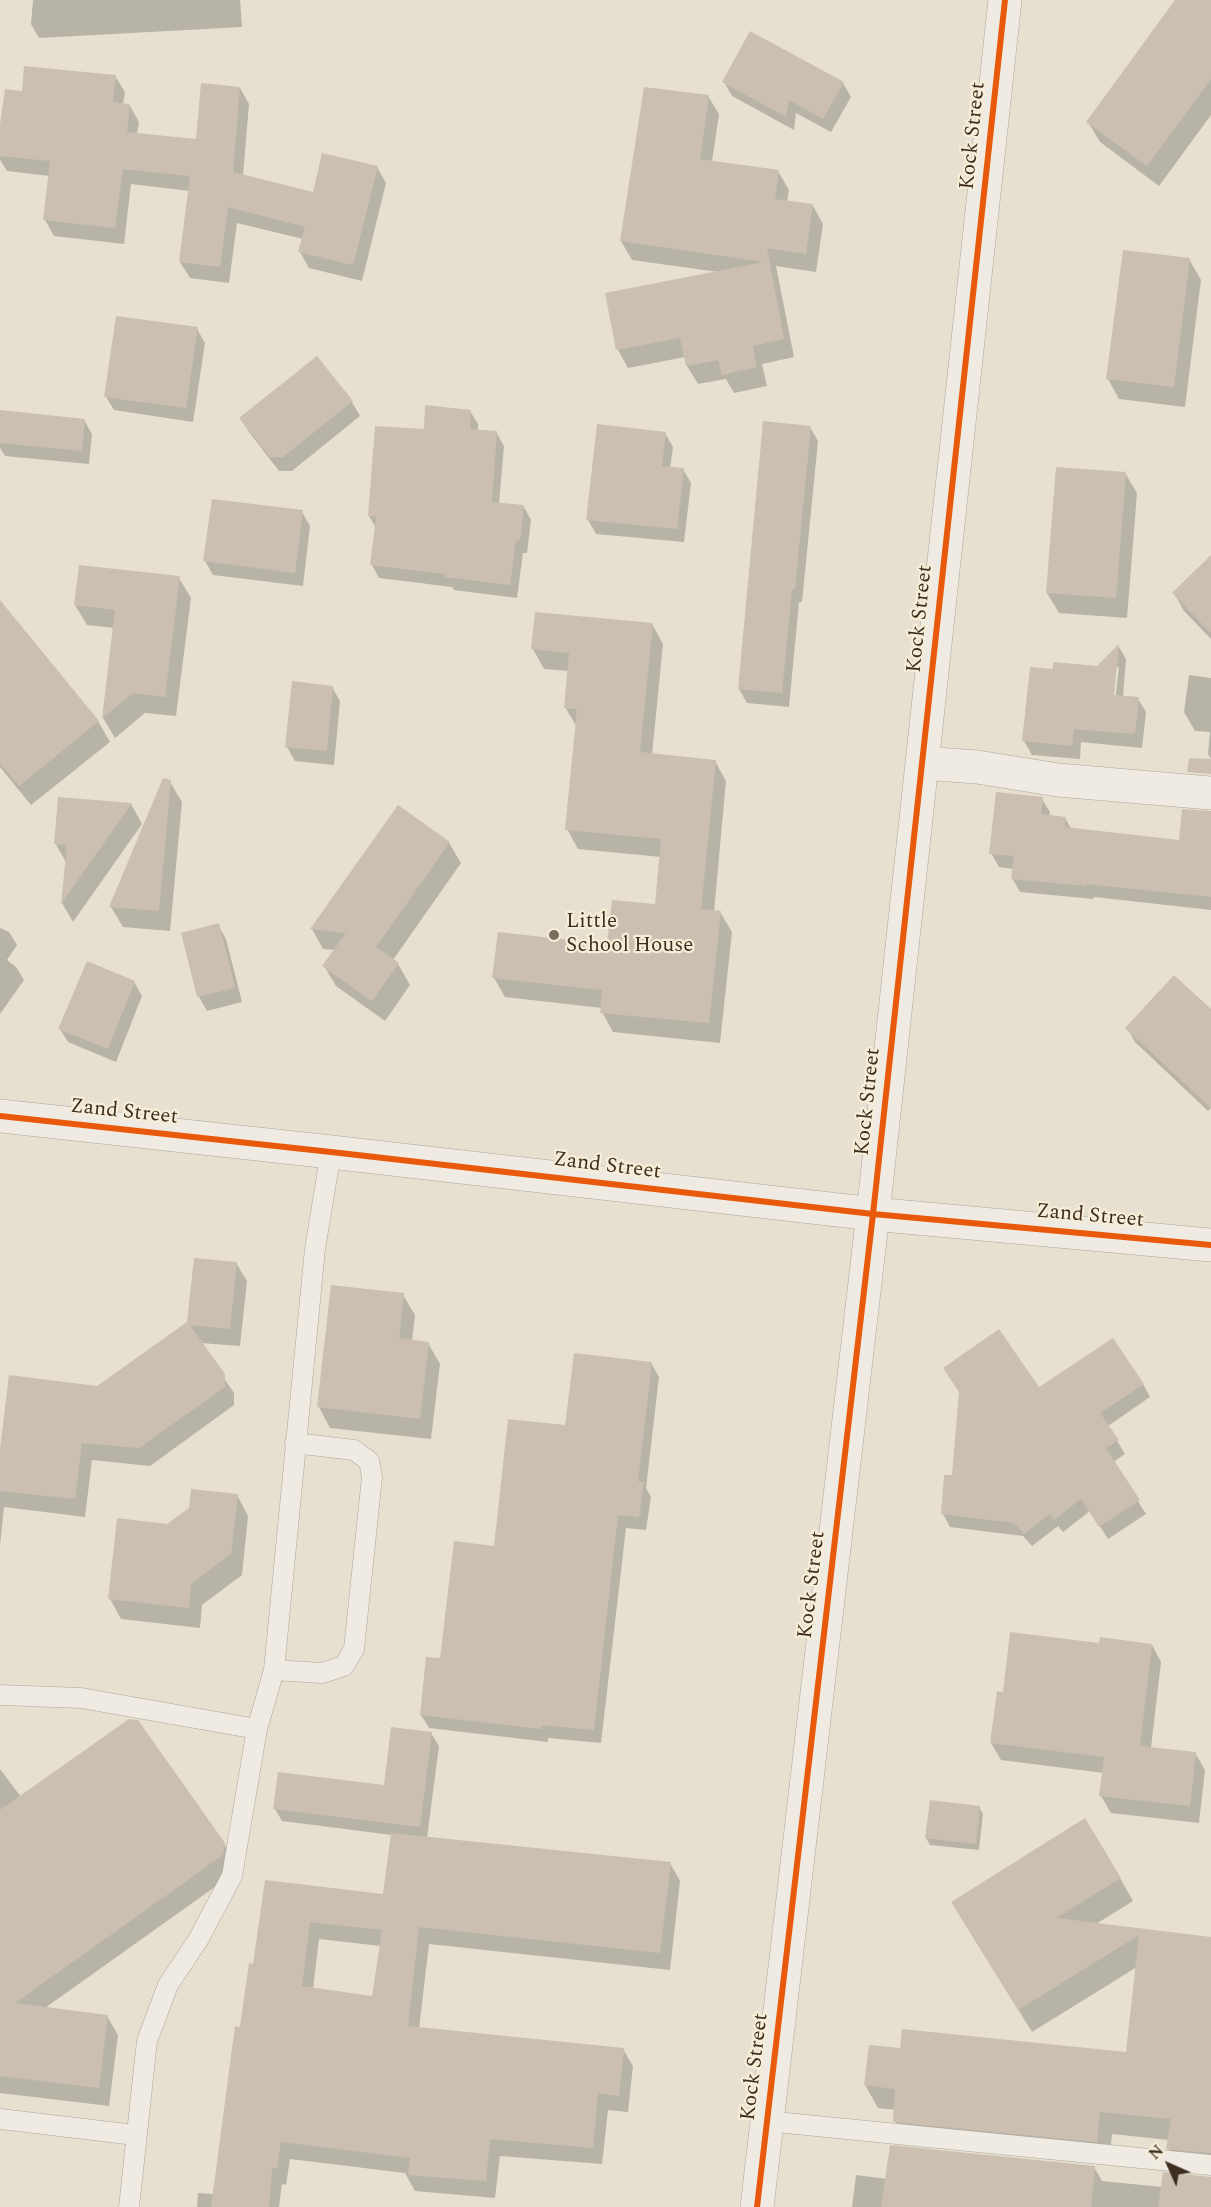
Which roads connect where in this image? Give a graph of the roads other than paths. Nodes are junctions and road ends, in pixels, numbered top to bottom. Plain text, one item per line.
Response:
1 (1005, 0) edge
2 (922, 763) junction
3 (1211, 793) edge
4 (0, 1116) edge
5 (331, 1152) junction
6 (873, 1214) junction
7 (1211, 1245) edge
8 (295, 1443) junction
9 (274, 1670) junction
10 (0, 1695) edge
11 (257, 1729) junction
12 (0, 2119) edge
13 (766, 2121) junction
14 (135, 2135) junction
15 (1211, 2165) edge
16 (129, 2207) edge
17 (757, 2207) edge

1 - 2 street, Kock Street
2 - 3 street
2 - 6 street, Kock Street
4 - 5 street, Zand Street
5 - 6 street, Zand Street
5 - 8 lane
6 - 7 street, Zand Street
6 - 13 street, Kock Street
8 - 9 lane
8 - 9 lane
9 - 11 lane
10 - 11 lane
11 - 14 lane
12 - 14 lane
13 - 15 lane
13 - 17 street, Kock Street
14 - 16 lane

